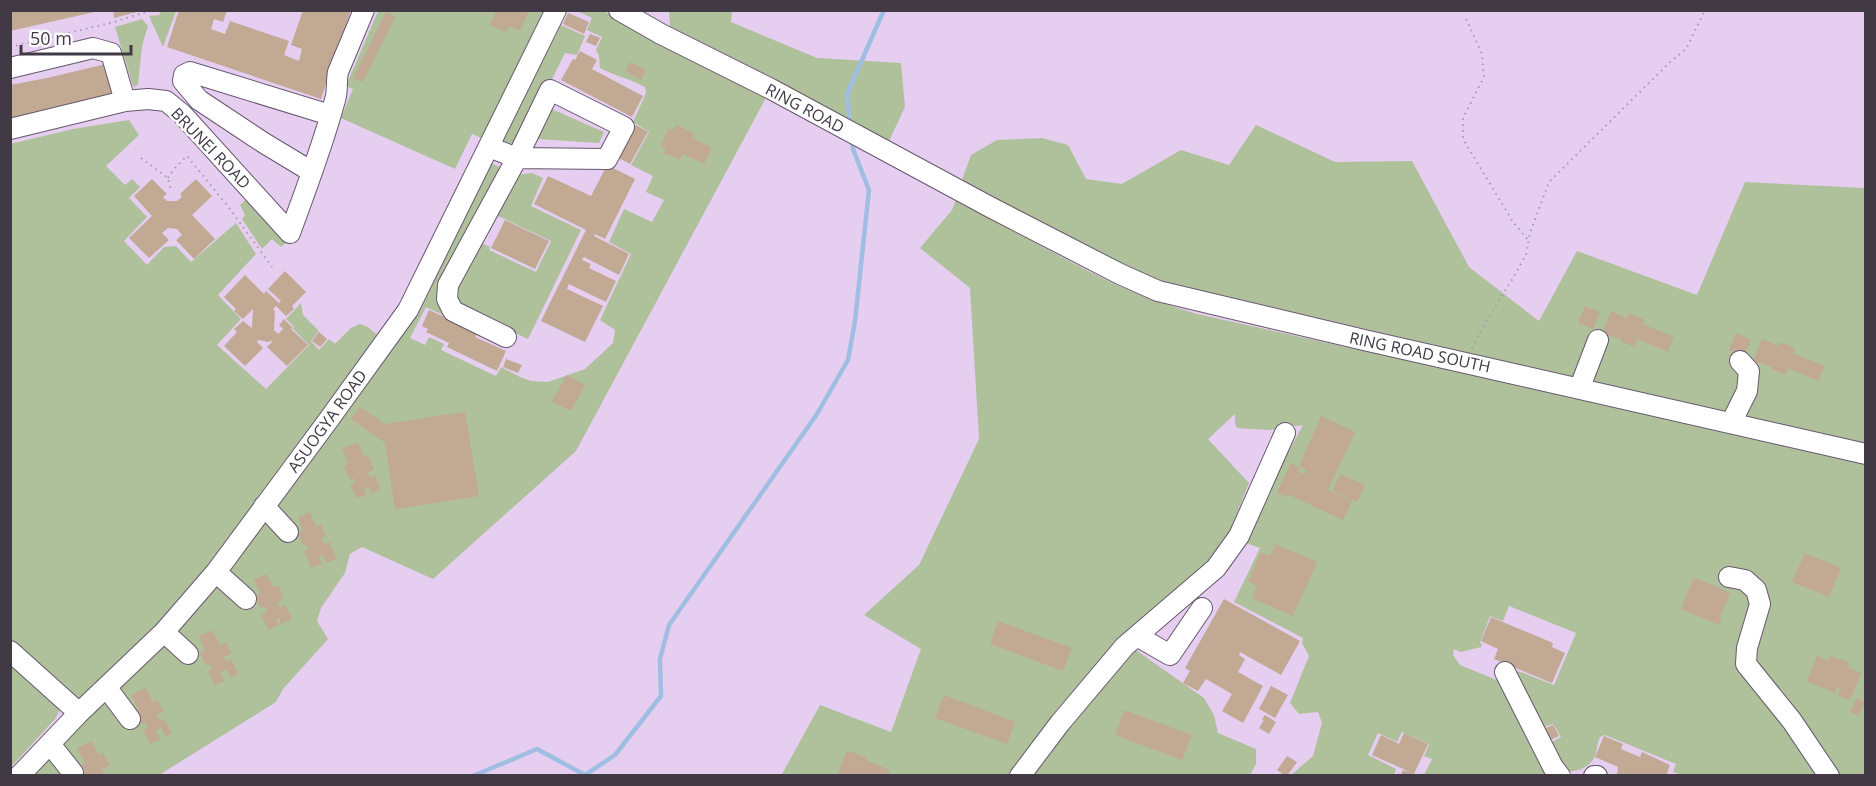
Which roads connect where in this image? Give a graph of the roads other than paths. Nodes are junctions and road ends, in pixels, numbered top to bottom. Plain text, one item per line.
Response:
1 (364, 10) edge
2 (556, 10) edge
3 (619, 10) edge
4 (10, 68) edge
5 (125, 101) junction
6 (330, 115) junction
7 (10, 129) edge
8 (489, 147) junction
9 (517, 158) junction
10 (312, 172) junction
11 (990, 207) joint
12 (506, 337) dead end
13 (1598, 340) dead end
14 (1740, 361) dead end
15 (1580, 387) junction
16 (1731, 423) junction
17 (1285, 433) dead end
18 (1866, 454) edge
19 (264, 506) junction
20 (288, 532) dead end
21 (216, 572) junction
22 (1729, 578) dead end
23 (246, 599) dead end
24 (1202, 608) dead end
25 (164, 632) junction
26 (1137, 636) junction
27 (10, 651) edge
28 (188, 654) dead end
29 (1505, 672) dead end
30 (107, 688) junction
31 (79, 713) junction
32 (130, 719) dead end
33 (50, 744) junction
34 (73, 773) dead end
35 (19, 776) edge
36 (1020, 776) edge
37 (1560, 776) edge
38 (1829, 776) edge

1 - 6 street
2 - 8 street, ASUOGYA ROAD
3 - 11 street, RING ROAD
4 - 5 street
5 - 7 street, BRUNEI ROAD
5 - 10 street, BRUNEI ROAD
6 - 10 street
6 - 10 street
8 - 9 street
8 - 19 street, ASUOGYA ROAD
9 - 9 street
9 - 12 street
11 - 15 street, RING ROAD SOUTH
13 - 15 street
14 - 16 street
15 - 16 street, RING ROAD SOUTH
16 - 18 street, RING ROAD SOUTH
17 - 26 street
19 - 20 street
19 - 21 street, ASUOGYA ROAD
21 - 23 street
21 - 25 street, ASUOGYA ROAD
22 - 38 street
24 - 26 street
25 - 28 street
25 - 30 street, ASUOGYA ROAD
26 - 36 street
27 - 31 street
29 - 37 street
30 - 31 street, ASUOGYA ROAD
30 - 32 street
31 - 33 street, ASUOGYA ROAD
33 - 34 street
33 - 35 street, ASUOGYA ROAD

